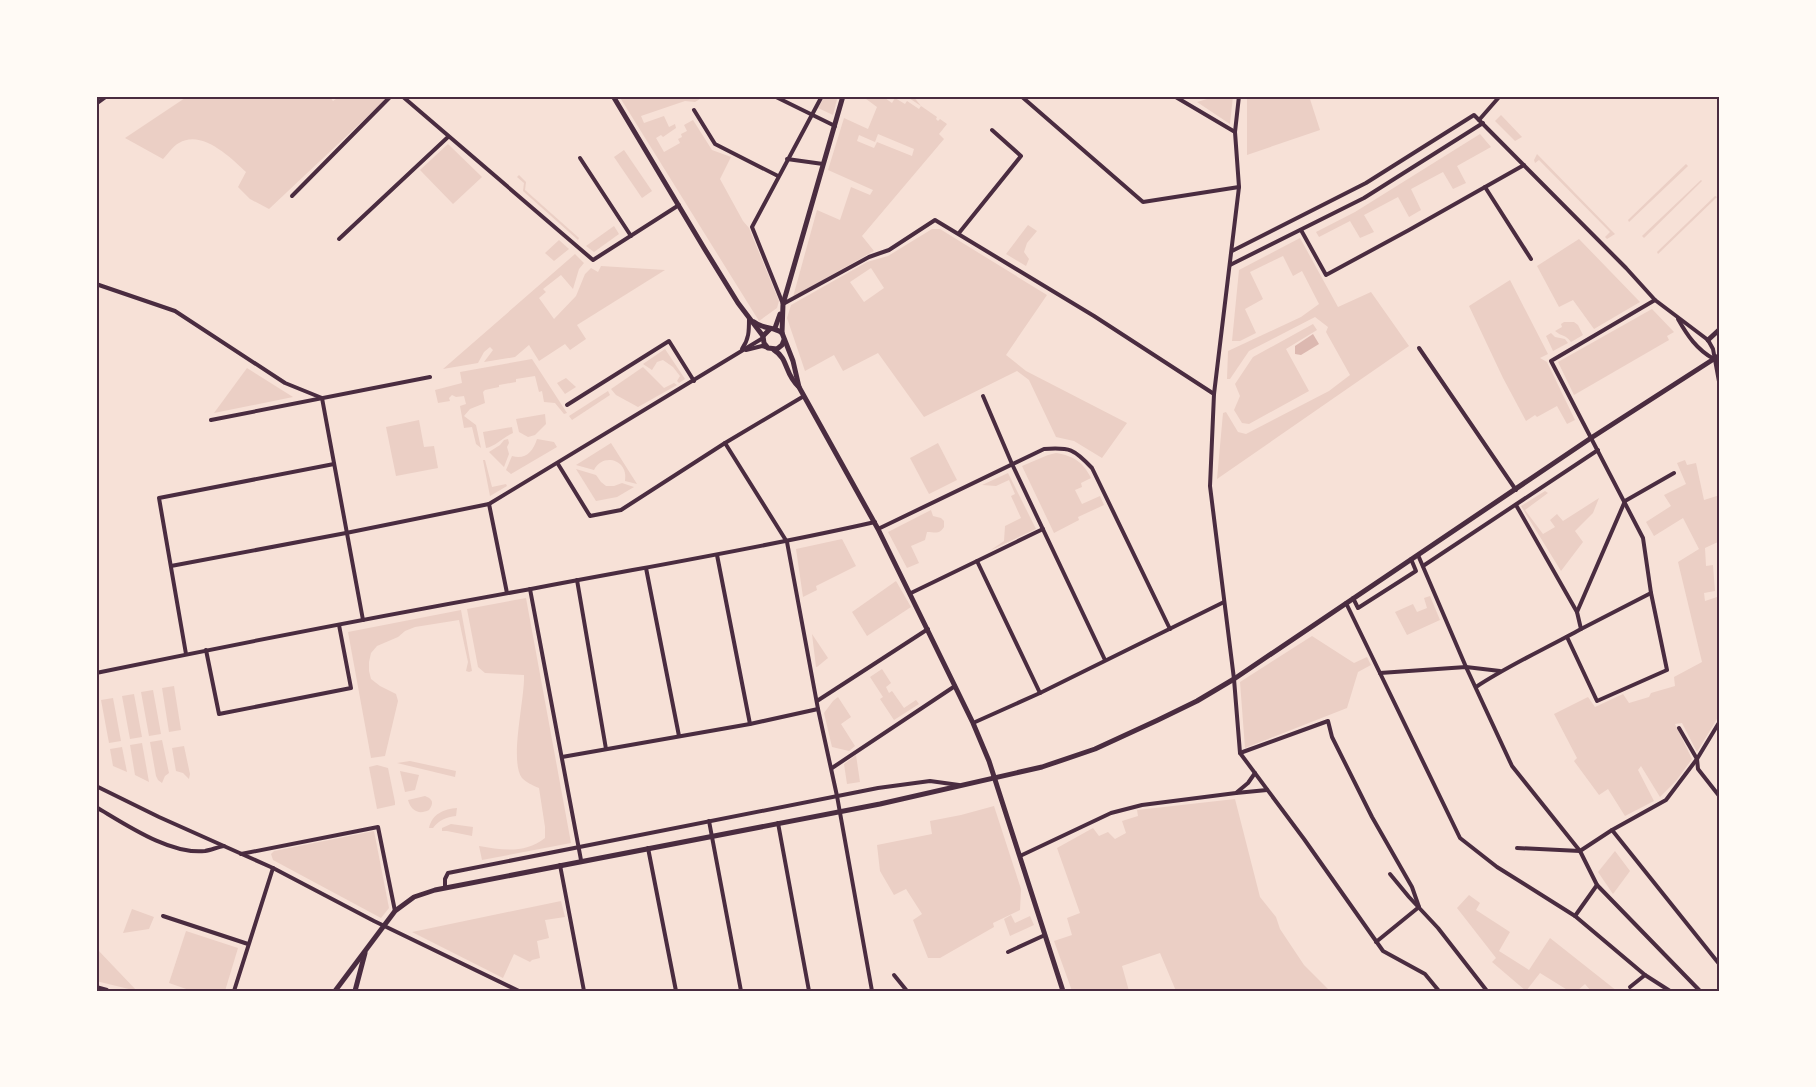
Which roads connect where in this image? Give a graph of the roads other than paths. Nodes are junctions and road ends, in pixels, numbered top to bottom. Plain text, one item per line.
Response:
1 (107, 96) edge
2 (391, 96) edge
3 (402, 96) edge
4 (613, 96) edge
5 (774, 96) edge
6 (822, 96) edge
7 (843, 96) edge
8 (1022, 96) edge
9 (1174, 96) edge
10 (1239, 96) edge
11 (1500, 96) edge
12 (96, 104) edge
13 (694, 110) dead end
14 (812, 115) junction
15 (1481, 122) junction
16 (835, 126) junction
17 (992, 130) dead end
18 (1235, 132) junction
19 (448, 137) junction
20 (580, 158) dead end
21 (787, 160) junction
22 (823, 164) junction
23 (1524, 165) junction
24 (778, 176) junction
25 (1240, 187) junction
26 (1485, 187) junction
27 (292, 196) dead end
28 (680, 205) junction
29 (1301, 230) junction
30 (960, 233) junction
31 (631, 236) junction
32 (339, 239) dead end
33 (1232, 251) junction
34 (1531, 259) dead end
35 (1230, 265) junction
36 (96, 284) edge
37 (1655, 300) junction
38 (783, 307) junction
39 (1678, 318) junction
40 (749, 319) junction
41 (772, 329) junction
42 (1720, 330) edge
43 (783, 336) junction
44 (763, 337) junction
45 (1708, 340) junction
46 (1420, 348) dead end
47 (772, 349) junction
48 (741, 351) junction
49 (1720, 354) edge
50 (1714, 359) junction
51 (430, 377) dead end
52 (694, 381) junction
53 (799, 387) junction
54 (1720, 387) edge
55 (1214, 394) junction
56 (804, 396) junction
57 (983, 396) dead end
58 (322, 398) junction
59 (567, 406) dead end
60 (211, 420) dead end
61 (1591, 438) junction
62 (725, 443) junction
63 (1598, 450) junction
64 (334, 464) junction
65 (558, 464) junction
66 (1012, 464) junction
67 (1674, 473) dead end
68 (1516, 490) junction
69 (1625, 501) junction
70 (489, 504) junction
71 (1516, 505) junction
72 (875, 522) junction
73 (878, 529) junction
74 (1043, 529) junction
75 (346, 533) junction
76 (787, 542) junction
77 (717, 555) junction
78 (1418, 555) junction
79 (1411, 559) junction
80 (977, 561) junction
81 (170, 566) junction
82 (1423, 566) junction
83 (646, 568) junction
84 (577, 580) junction
85 (530, 588) junction
86 (507, 593) junction
87 (911, 593) junction
88 (1651, 593) junction
89 (1353, 598) junction
90 (1224, 602) junction
91 (1346, 603) junction
92 (1577, 612) junction
93 (363, 620) junction
94 (339, 625) junction
95 (928, 629) junction
96 (1170, 629) junction
97 (1581, 629) junction
98 (1567, 637) junction
99 (206, 650) junction
100 (186, 654) junction
101 (1106, 660) junction
102 (1466, 667) junction
103 (1500, 671) junction
104 (96, 673) edge
105 (1380, 673) junction
106 (1234, 679) junction
107 (955, 686) junction
108 (1476, 687) junction
109 (1040, 693) junction
110 (817, 701) junction
111 (818, 710) junction
112 (1720, 721) edge
113 (973, 723) junction
114 (750, 724) junction
115 (1679, 728) dead end
116 (679, 736) junction
117 (606, 749) junction
118 (1240, 753) junction
119 (562, 757) junction
120 (1697, 759) junction
121 (832, 768) junction
122 (1255, 774) junction
123 (995, 779) junction
124 (964, 785) junction
125 (96, 786) edge
126 (1267, 790) junction
127 (1236, 793) junction
128 (837, 796) junction
129 (1720, 798) edge
130 (96, 807) edge
131 (840, 811) junction
132 (709, 821) junction
133 (778, 823) junction
134 (1612, 830) junction
135 (712, 836) junction
136 (224, 846) junction
137 (577, 846) junction
138 (648, 848) junction
139 (1517, 848) dead end
140 (1580, 851) junction
141 (241, 854) junction
142 (1020, 856) junction
143 (581, 860) junction
144 (560, 865) junction
145 (274, 868) junction
146 (1390, 874) dead end
147 (1597, 885) junction
148 (445, 888) junction
149 (1419, 907) junction
150 (395, 911) junction
151 (163, 916) dead end
152 (1575, 916) junction
153 (383, 926) junction
154 (1045, 935) junction
155 (1376, 942) junction
156 (248, 944) junction
157 (366, 948) junction
158 (1008, 952) dead end
159 (1720, 965) edge
160 (894, 974) dead end
161 (1645, 975) junction
162 (96, 987) edge
163 (1630, 987) dead end
164 (107, 990) edge
165 (1668, 990) edge
166 (234, 991) edge
167 (335, 991) edge
168 (355, 991) edge
169 (519, 991) edge
170 (584, 991) edge
171 (676, 991) edge
172 (741, 991) edge
173 (809, 991) edge
174 (872, 991) edge
175 (907, 991) edge
176 (1063, 991) edge
177 (1440, 991) edge
178 (1487, 991) edge
179 (1700, 991) edge

1 - 12 street
2 - 27 street
3 - 19 street
4 - 28 street
5 - 14 street
6 - 14 street
7 - 16 street
8 - 25 street
9 - 18 street
10 - 18 street
11 - 15 street
13 - 24 street
14 - 16 street
14 - 21 street
15 - 23 street
15 - 29 street
15 - 33 street
16 - 22 street
17 - 30 street
18 - 25 street
19 - 31 street
19 - 32 street
20 - 31 street
21 - 22 street
21 - 24 street
22 - 38 street
23 - 26 street
23 - 37 street
24 - 38 street
25 - 33 street
26 - 29 street
26 - 34 street
28 - 31 street
28 - 40 street
29 - 35 street
30 - 38 street
30 - 55 street
33 - 35 street
35 - 55 street
36 - 58 street
37 - 39 street
37 - 61 street
38 - 41 street
38 - 43 street
39 - 45 street
39 - 50 street
40 - 41 street
40 - 44 street
40 - 48 street
41 - 43 street
41 - 44 street
42 - 45 street
43 - 47 street
43 - 53 street
44 - 47 street
44 - 48 street
45 - 50 street
46 - 68 street
47 - 48 street
47 - 53 street
48 - 52 street
49 - 50 street
50 - 54 street
50 - 61 street
51 - 58 street
52 - 59 street
52 - 65 street
53 - 56 street
55 - 90 street
56 - 62 street
56 - 72 street
57 - 66 street
58 - 60 street
58 - 64 street
61 - 63 street
61 - 68 street
62 - 65 street
62 - 76 street
63 - 69 street
63 - 71 street
64 - 75 street
64 - 81 street
65 - 70 street
66 - 73 street
66 - 74 street
66 - 96 street
67 - 69 street
68 - 78 street
69 - 88 street
69 - 92 street
70 - 75 street
70 - 86 street
71 - 82 street
71 - 92 street
72 - 73 street
72 - 76 street
73 - 87 street
74 - 80 street
74 - 101 street
75 - 81 street
75 - 93 street
76 - 77 street
76 - 110 street
77 - 83 street
77 - 114 street
78 - 79 street
78 - 82 street
79 - 89 street
79 - 89 street
80 - 87 street
80 - 109 street
81 - 100 street
82 - 102 street
83 - 84 street
83 - 116 street
84 - 85 street
84 - 117 street
85 - 86 street
85 - 119 street
86 - 93 street
87 - 95 street
88 - 97 street
88 - 98 street
89 - 91 street
90 - 96 street
90 - 106 street
91 - 105 street
91 - 106 street
92 - 97 street
93 - 94 street
94 - 99 street
94 - 99 street
95 - 107 street
95 - 110 street
96 - 101 street
97 - 98 street
98 - 103 street
99 - 100 street
100 - 104 street
101 - 109 street
102 - 103 street
102 - 105 street
102 - 108 street
103 - 108 street
105 - 152 street
106 - 118 street
106 - 123 street
107 - 113 street
107 - 121 street
108 - 140 street
109 - 113 street
110 - 111 street
111 - 114 street
111 - 121 street
112 - 120 street
113 - 123 street
114 - 116 street
115 - 120 street
116 - 117 street
117 - 119 street
118 - 122 street
118 - 149 street
119 - 137 street
120 - 129 street
120 - 134 street
121 - 128 street
122 - 126 street
122 - 127 street
123 - 124 street
123 - 142 street
124 - 128 street
124 - 131 street
125 - 136 street
126 - 127 street
126 - 155 street
127 - 142 street
128 - 131 street
128 - 132 street
130 - 136 street
131 - 133 street
131 - 174 street
132 - 135 street
132 - 137 street
133 - 135 street
133 - 173 street
134 - 140 street
134 - 159 street
135 - 138 street
135 - 172 street
136 - 141 street
137 - 143 street
137 - 148 street
138 - 143 street
138 - 171 street
139 - 140 street
140 - 147 street
141 - 145 street
141 - 150 street
142 - 154 street
143 - 144 street
144 - 148 street
144 - 170 street
145 - 153 street
145 - 156 street
146 - 149 street
147 - 152 street
147 - 179 street
148 - 150 street
149 - 155 street
149 - 178 street
150 - 153 street
151 - 156 street
152 - 161 street
153 - 157 street
153 - 169 street
154 - 158 street
154 - 176 street
155 - 177 street
156 - 166 street
157 - 167 street
157 - 168 street
160 - 175 street
161 - 163 street
161 - 165 street
162 - 164 street

